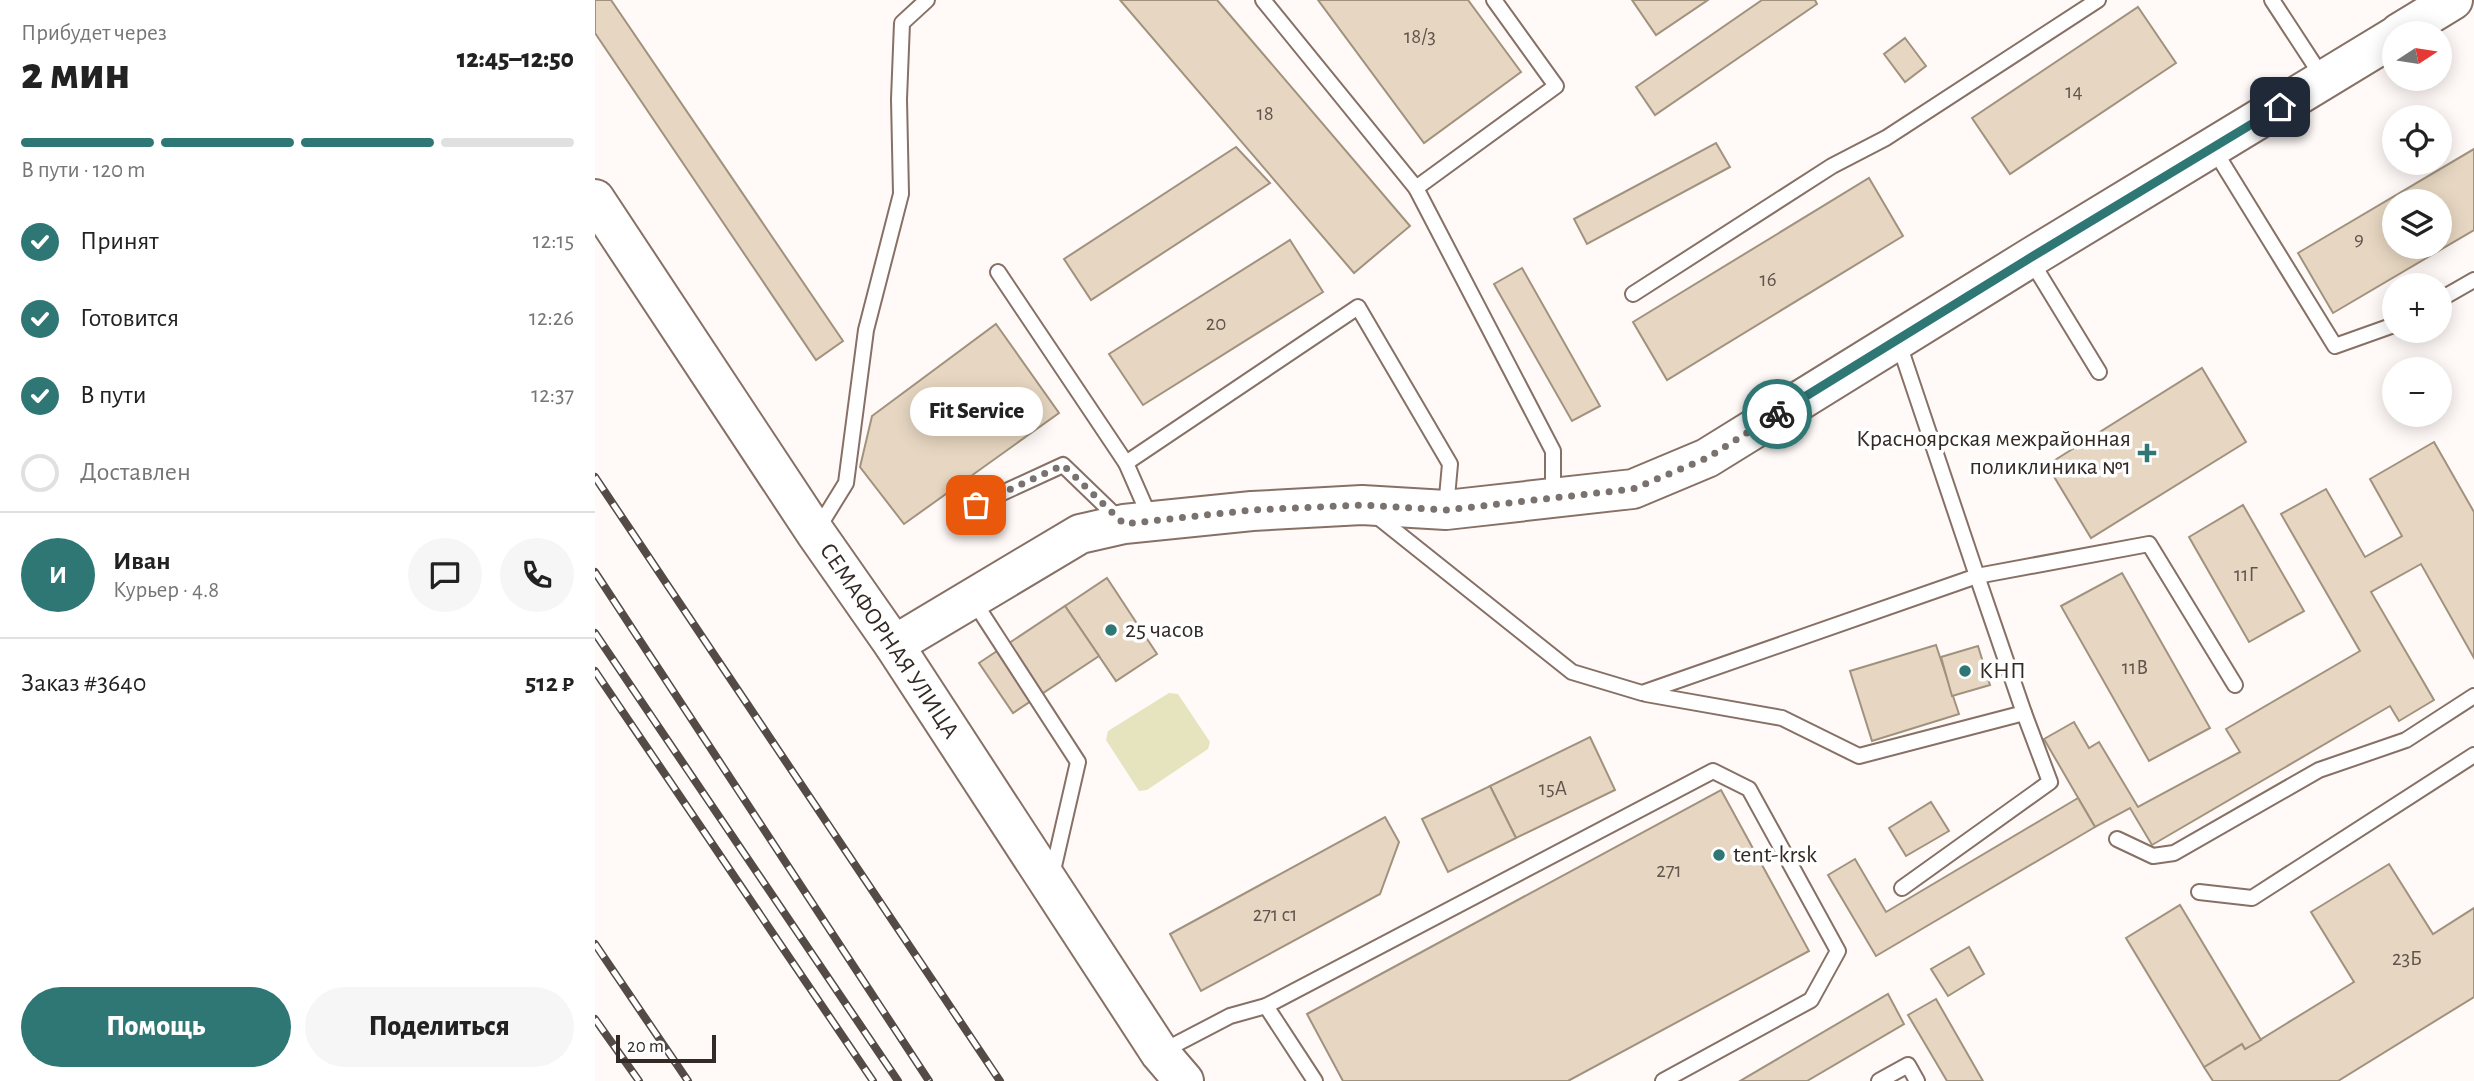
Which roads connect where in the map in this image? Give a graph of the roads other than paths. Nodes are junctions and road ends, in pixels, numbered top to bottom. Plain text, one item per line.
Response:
1 (927, 0) edge
2 (1263, 0) edge
3 (1494, 0) edge
4 (2098, 0) edge
5 (2272, 0) edge
6 (2453, 0) edge
7 (2419, 21) edge
8 (2382, 44) edge
9 (2324, 80) junction
10 (2213, 148) junction
11 (1416, 188) junction
12 (595, 199) edge
13 (2030, 258) junction
14 (998, 272) dead end
15 (2474, 280) edge
16 (2452, 293) edge
17 (1633, 294) dead end
18 (2382, 329) edge
19 (1898, 340) junction
20 (2099, 372) dead end
21 (1126, 463) junction
22 (1553, 499) junction
23 (976, 505) dead end
24 (1362, 505) junction
25 (1446, 510) junction
26 (1138, 522) junction
27 (815, 532) junction
28 (1977, 576) junction
29 (972, 599) junction
30 (894, 645) junction
31 (2235, 685) dead end
32 (1642, 693) junction
33 (2474, 696) edge
34 (2024, 713) junction
35 (2474, 755) edge
36 (2117, 839) dead end
37 (1049, 884) junction
38 (1902, 888) dead end
39 (2199, 892) dead end
40 (1266, 1006) junction
41 (1172, 1067) edge
42 (1315, 1081) edge
43 (1663, 1081) edge
44 (1879, 1081) edge
45 (1917, 1081) edge

1 - 27 lane
2 - 11 lane
3 - 11 lane
4 - 17 lane
5 - 9 lane
6 - 7 main road
8 - 9 main road
9 - 10 main road
10 - 13 main road
10 - 18 lane
11 - 22 lane
12 - 27 main road, СЕМАФОРНАЯ УЛИЦА
13 - 19 main road
13 - 20 lane
14 - 21 lane
15 - 16 lane
19 - 22 main road
19 - 28 lane
21 - 25 lane
21 - 26 lane
22 - 25 main road
23 - 26 lane
24 - 25 main road
24 - 26 main road
24 - 32 lane
26 - 29 main road
27 - 30 main road, СЕМАФОРНАЯ УЛИЦА
28 - 31 lane
28 - 32 lane
28 - 34 lane
29 - 30 main road
29 - 37 lane
30 - 37 main road, СЕМАФОРНАЯ УЛИЦА
32 - 34 lane
33 - 36 lane
34 - 38 lane
35 - 39 lane
37 - 41 main road, СЕМАФОРНАЯ УЛИЦА
40 - 41 lane
40 - 42 lane
40 - 43 lane
44 - 45 lane

